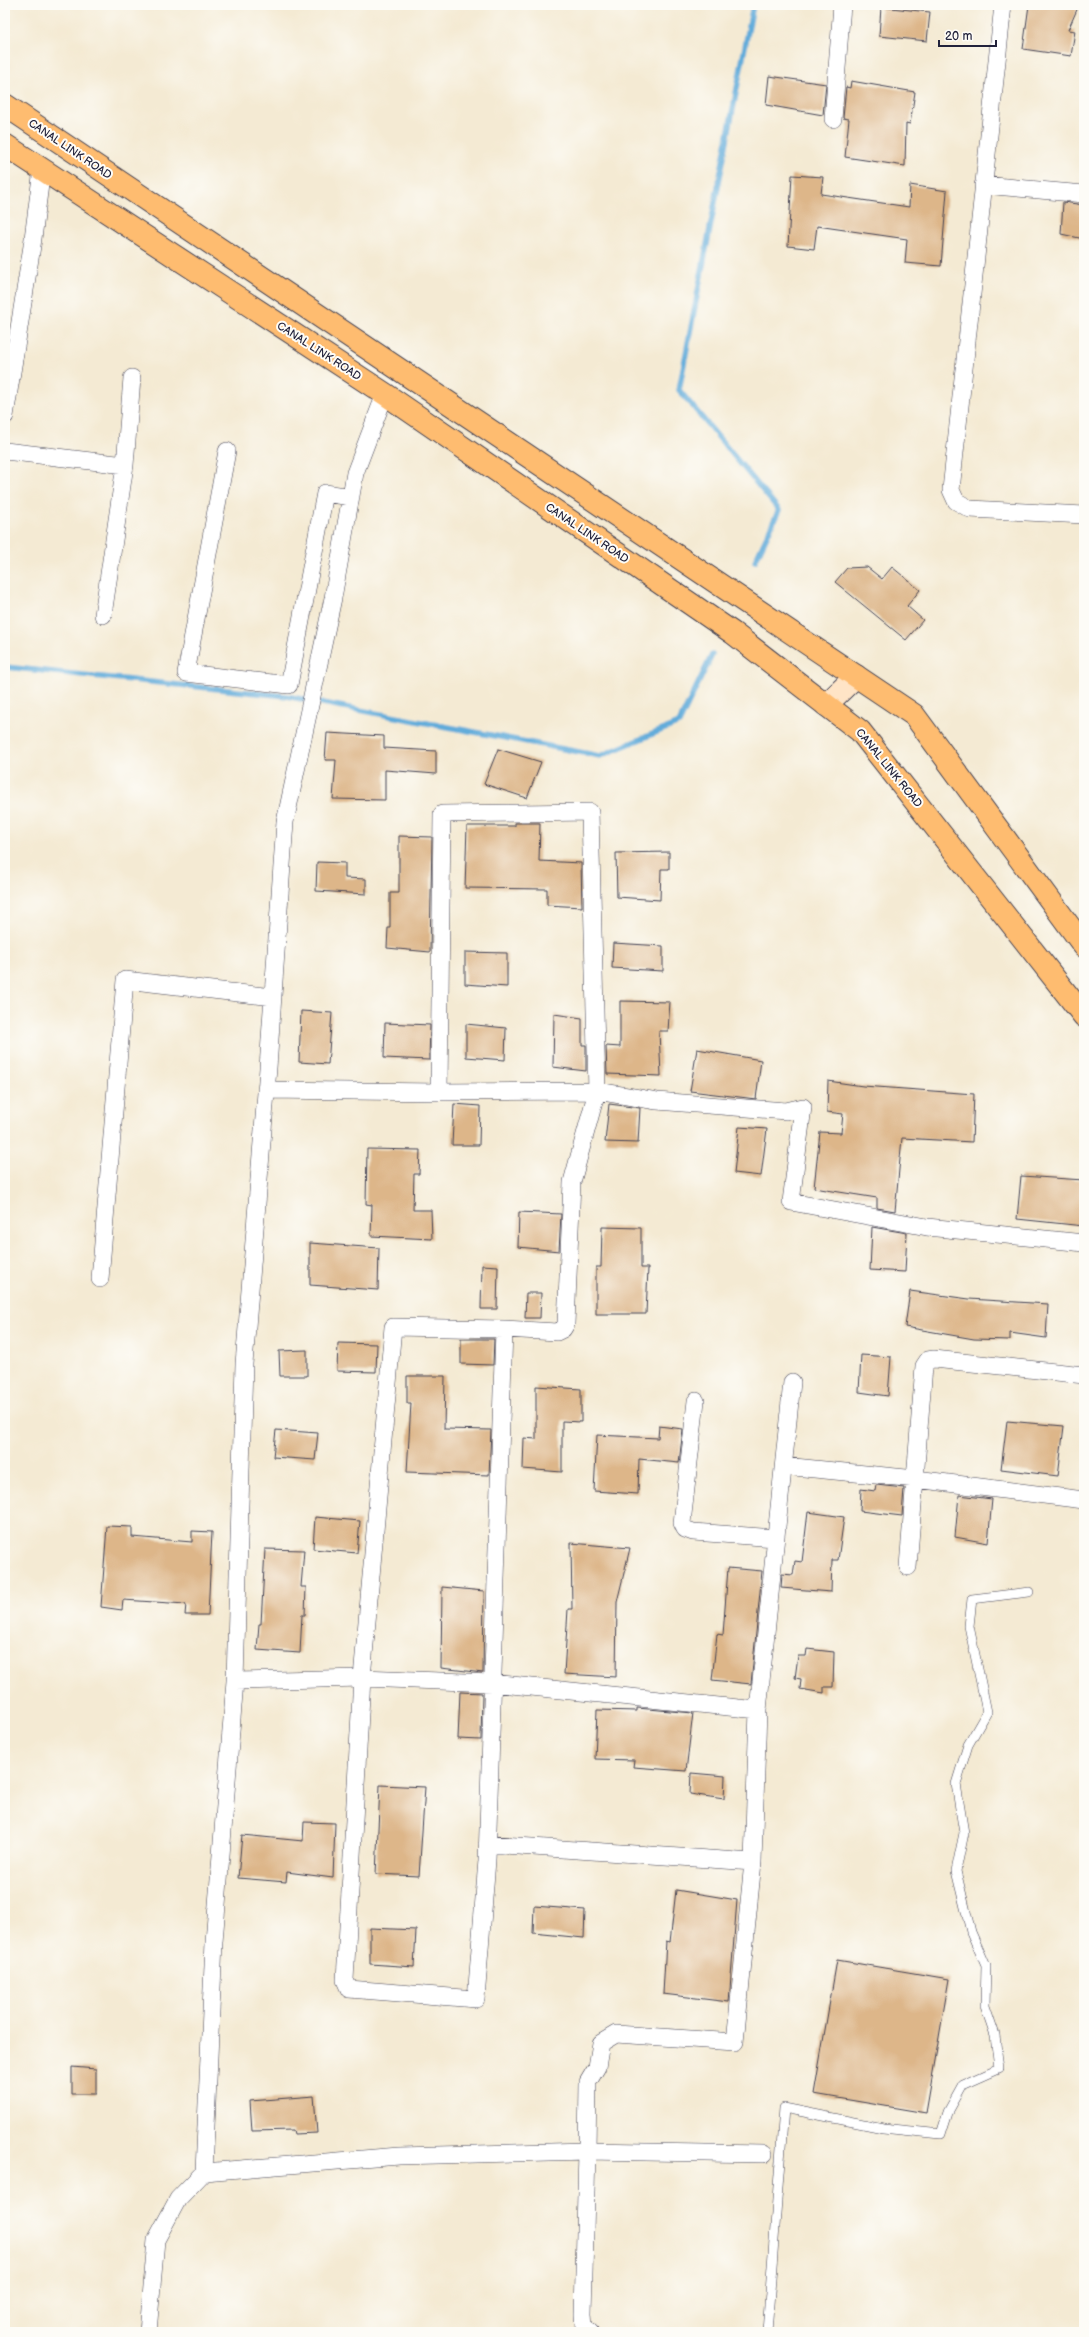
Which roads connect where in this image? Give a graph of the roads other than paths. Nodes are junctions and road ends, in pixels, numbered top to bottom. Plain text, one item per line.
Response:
1 (842, 5) edge
2 (1003, 5) edge
3 (5, 105) edge
4 (833, 119) dead end
5 (5, 145) edge
6 (42, 169) junction
7 (983, 185) junction
8 (1084, 194) edge
9 (132, 378) dead end
10 (384, 394) junction
11 (5, 416) edge
12 (5, 451) edge
13 (227, 451) dead end
14 (125, 465) junction
15 (351, 497) junction
16 (1084, 515) edge
17 (103, 615) dead end
18 (292, 667) junction
19 (318, 671) junction
20 (856, 676) junction
21 (826, 705) junction
22 (1084, 946) edge
23 (273, 996) junction
24 (1084, 1016) edge
25 (266, 1090) junction
26 (597, 1091) junction
27 (439, 1092) junction
28 (1084, 1243) edge
29 (100, 1279) dead end
30 (504, 1329) junction
31 (1084, 1375) edge
32 (792, 1382) dead end
33 (696, 1401) dead end
34 (784, 1466) junction
35 (916, 1479) junction
36 (1084, 1500) edge
37 (776, 1538) junction
38 (908, 1567) dead end
39 (1029, 1592) dead end
40 (362, 1678) junction
41 (235, 1681) junction
42 (492, 1683) junction
43 (758, 1710) junction
44 (487, 1844) junction
45 (753, 1862) junction
46 (587, 2151) junction
47 (764, 2154) dead end
48 (204, 2172) junction
49 (148, 2332) edge
50 (590, 2332) edge
51 (767, 2332) edge

1 - 4 street
2 - 7 street
3 - 20 main road, CANAL LINK ROAD
5 - 6 main road, CANAL LINK ROAD
6 - 10 main road, CANAL LINK ROAD
6 - 11 street
7 - 8 street
7 - 16 street
9 - 14 street
10 - 15 street
10 - 21 main road, CANAL LINK ROAD
12 - 14 street
13 - 18 street
14 - 17 street
15 - 18 street
15 - 19 street
18 - 19 street
19 - 23 street
20 - 21 main road
20 - 22 main road, CANAL LINK ROAD
21 - 24 main road, CANAL LINK ROAD
23 - 25 street
23 - 29 street
25 - 27 street
25 - 41 street
26 - 27 street
26 - 27 street
26 - 28 street
26 - 30 street
30 - 40 street
30 - 42 street
31 - 35 street
32 - 34 street
33 - 37 street
34 - 35 street
34 - 37 street
35 - 36 street
35 - 38 street
37 - 43 street
39 - 51 lane
40 - 41 street
40 - 42 street
40 - 44 street
41 - 48 street
42 - 43 street
42 - 44 street
43 - 45 street
44 - 45 street
45 - 46 street
46 - 47 street
46 - 48 street
46 - 50 street
48 - 49 street

